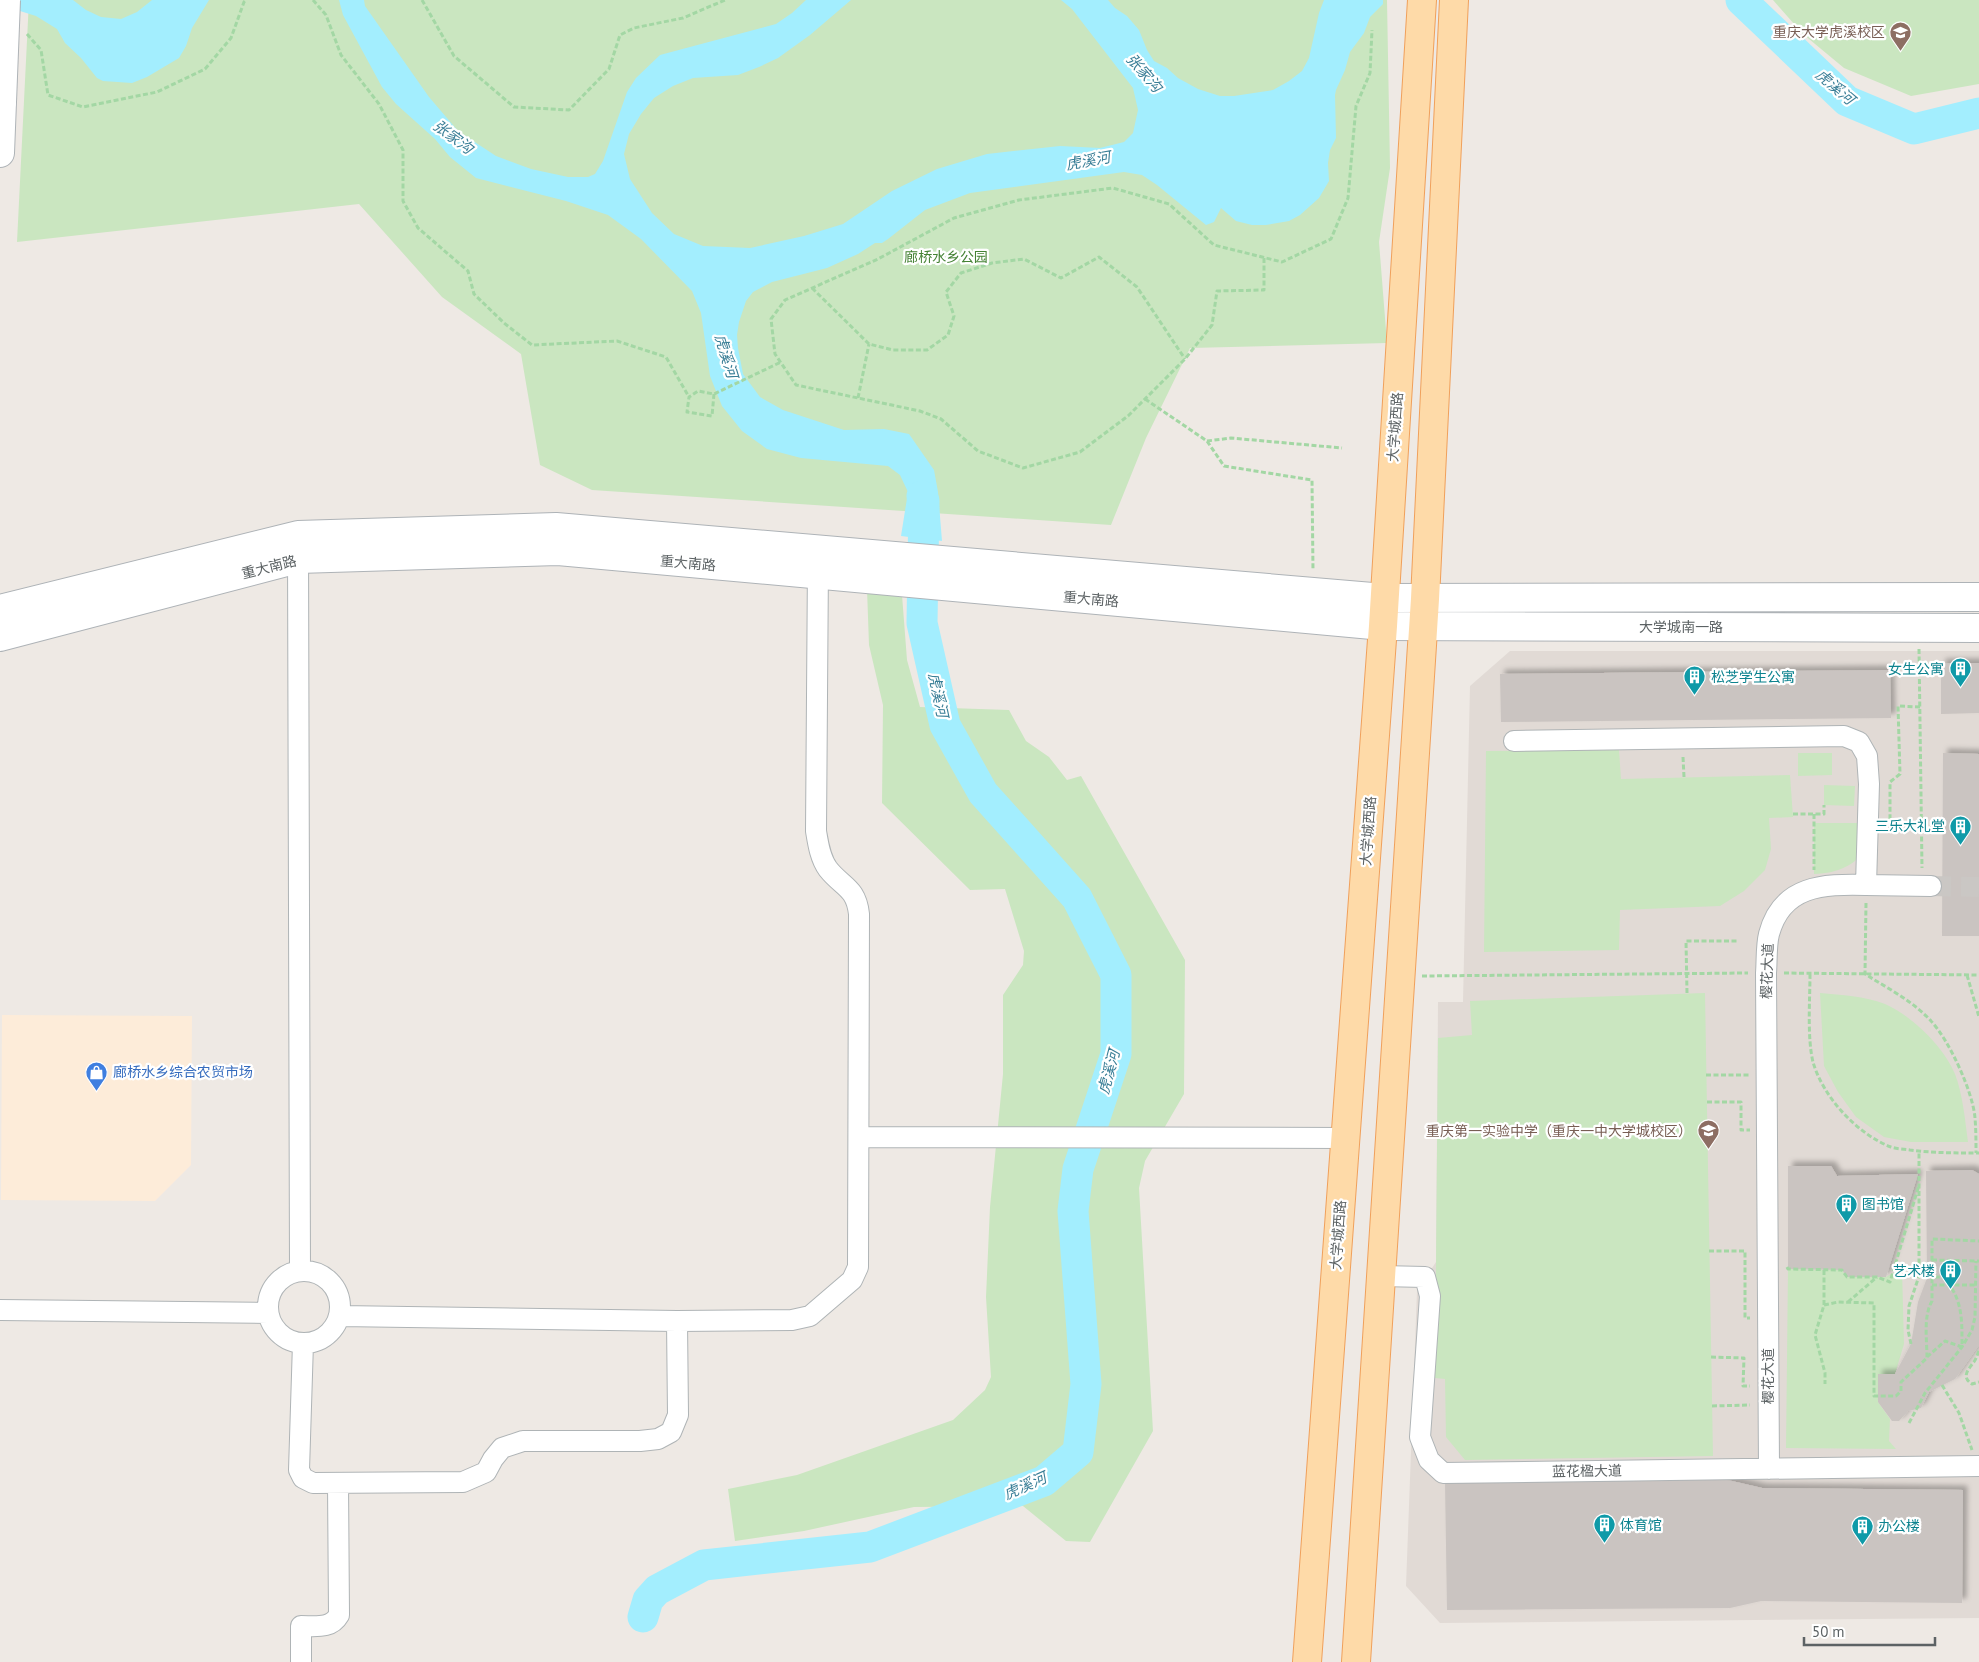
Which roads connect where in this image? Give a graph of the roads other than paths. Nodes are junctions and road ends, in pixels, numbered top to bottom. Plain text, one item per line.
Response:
1 (6, 0) edge
2 (1422, 6) edge
3 (1454, 6) edge
4 (0, 153) edge
5 (298, 547) junction
6 (818, 562) junction
7 (875, 567) junction
8 (1979, 597) edge
9 (1384, 598) junction
10 (1425, 599) junction
11 (0, 609) edge
12 (1383, 626) junction
13 (1423, 626) junction
14 (1979, 628) edge
15 (0, 637) edge
16 (1514, 741) dead end
17 (1866, 885) junction
18 (1926, 886) tunnel mouth
19 (860, 1138) junction
20 (1345, 1138) junction
21 (300, 1270) junction
22 (1381, 1276) junction
23 (0, 1310) edge
24 (268, 1313) junction
25 (340, 1316) junction
26 (676, 1321) junction
27 (302, 1343) junction
28 (1976, 1466) edge
29 (1768, 1469) junction
30 (338, 1483) junction
31 (301, 1662) edge
32 (1308, 1662) edge
33 (1356, 1662) edge

1 - 4 main road, bridge
2 - 9 main road, 大学城西路
3 - 10 main road
5 - 6 main road, 重大南路
5 - 11 main road, 重大南路
5 - 15 main road, 重大南路
5 - 21 street
6 - 7 main road, 重大南路
6 - 19 street
7 - 9 main road, 重大南路
7 - 12 main road, 重大南路
8 - 10 main road, 大学城南一路
9 - 10 main road, 大学城南一路
9 - 12 main road, 大学城西路
10 - 13 main road
12 - 13 main road, 大学城南一路
12 - 20 main road, 大学城西路
13 - 14 main road, 大学城南一路
13 - 22 main road
16 - 17 street
17 - 18 street, 樱花大道
17 - 29 street, 樱花大道
19 - 20 street
19 - 26 street
20 - 32 main road, 大学城西路
21 - 24 street
21 - 25 street
22 - 29 street, 蓝花楹大道
22 - 33 main road
23 - 24 street
24 - 27 street
25 - 26 street
25 - 27 street
26 - 30 street
27 - 30 street
28 - 29 street, 蓝花楹大道
30 - 31 street

